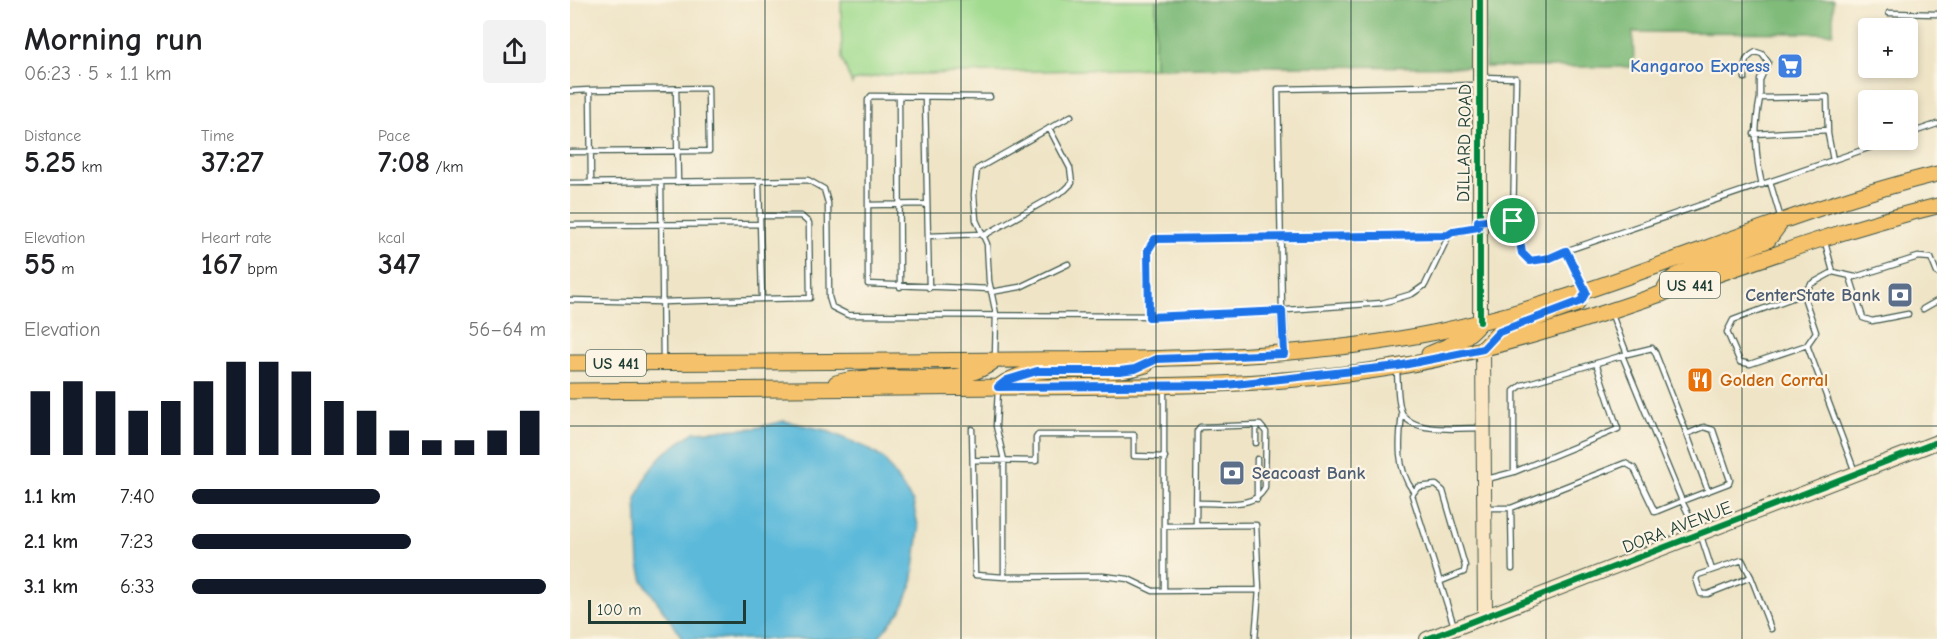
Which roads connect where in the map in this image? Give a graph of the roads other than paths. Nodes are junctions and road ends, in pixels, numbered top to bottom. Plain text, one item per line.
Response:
1 (1480, 0) edge
2 (1889, 13) dead end
3 (1937, 14) edge
4 (1745, 78) dead end
5 (1480, 81) junction
6 (676, 89) junction
7 (590, 90) junction
8 (570, 91) edge
9 (899, 96) junction
10 (925, 97) junction
11 (990, 97) dead end
12 (1760, 98) junction
13 (1071, 116) dead end
14 (1937, 124) edge
15 (1049, 128) junction
16 (1828, 130) junction
17 (1918, 131) edge
18 (1754, 134) junction
19 (1862, 150) edge
20 (677, 151) junction
21 (570, 152) edge
22 (591, 152) junction
23 (1833, 160) junction
24 (1937, 174) edge
25 (759, 181) junction
26 (661, 182) junction
27 (678, 182) junction
28 (1770, 182) junction
29 (570, 183) edge
30 (591, 183) junction
31 (1762, 185) junction
32 (927, 204) junction
33 (868, 205) junction
34 (900, 205) junction
35 (1937, 206) edge
36 (760, 216) junction
37 (1513, 221) junction
38 (1782, 221) junction
39 (760, 224) junction
40 (1478, 224) junction
41 (570, 225) edge
42 (662, 225) junction
43 (983, 235) junction
44 (1448, 235) junction
45 (928, 236) junction
46 (1282, 237) junction
47 (1824, 239) junction
48 (1566, 251) junction
49 (1068, 264) dead end
50 (1833, 272) junction
51 (1937, 273) edge
52 (1850, 277) junction
53 (900, 287) junction
54 (929, 288) junction
55 (991, 291) junction
56 (1586, 292) junction
57 (1662, 294) junction
58 (1803, 294) junction
59 (762, 299) junction
60 (570, 300) edge
61 (1937, 301) edge
62 (663, 302) junction
63 (1923, 309) dead end
64 (1282, 311) junction
65 (1611, 312) junction
66 (996, 314) junction
67 (1908, 314) dead end
68 (1149, 317) junction
69 (1480, 322) junction
70 (1807, 345) junction
71 (1483, 349) junction
72 (1284, 354) junction
73 (1624, 355) junction
74 (1157, 359) junction
75 (995, 360) junction
76 (570, 363) edge
77 (663, 363) junction
78 (1596, 363) junction
79 (1397, 367) junction
80 (1164, 386) junction
81 (998, 387) junction
82 (825, 389) junction
83 (570, 391) edge
84 (1402, 413) junction
85 (1257, 426) junction
86 (1484, 428) junction
87 (972, 429) dead end
88 (1687, 434) junction
89 (1937, 442) edge
90 (1257, 443) dead end
91 (1165, 457) junction
92 (1257, 459) dead end
93 (973, 460) junction
94 (1004, 460) junction
95 (1514, 472) junction
96 (1856, 473) junction
97 (1484, 479) junction
98 (1708, 490) junction
99 (1413, 491) junction
100 (1257, 499) junction
101 (1682, 501) junction
102 (1197, 502) junction
103 (1484, 508) junction
104 (1511, 508) junction
105 (1196, 525) junction
106 (1165, 526) junction
107 (1699, 534) junction
108 (1512, 569) dead end
109 (1712, 570) junction
110 (1005, 577) junction
111 (1751, 577) junction
112 (1439, 582) junction
113 (1259, 590) junction
114 (1164, 591) junction
115 (1485, 617) junction
116 (1455, 629) junction
117 (1771, 629) dead end
118 (1255, 639) edge
119 (1427, 639) edge

1 - 5 street, DILLARD ROAD
2 - 3 lane
4 - 12 lane
5 - 37 lane
5 - 40 street, DILLARD ROAD
5 - 46 lane
6 - 7 lane
6 - 20 lane
6 - 20 lane
7 - 8 lane
7 - 22 lane
9 - 10 lane
9 - 33 lane
9 - 34 lane
10 - 11 lane
10 - 32 lane
12 - 16 lane
12 - 18 lane
13 - 15 lane
14 - 17 lane
15 - 43 lane
15 - 43 lane
16 - 18 lane
16 - 23 lane
18 - 31 lane
19 - 23 lane
20 - 22 lane
20 - 27 lane
21 - 22 lane
22 - 30 lane
23 - 28 lane
24 - 38 main road, US 441
25 - 27 lane
25 - 36 lane
25 - 66 lane
26 - 27 lane
26 - 30 lane
26 - 42 lane
28 - 31 lane
28 - 38 lane
29 - 30 lane
31 - 48 lane
32 - 34 lane
32 - 45 lane
33 - 34 lane
33 - 53 lane
34 - 53 lane
35 - 47 main road, US 441
36 - 39 lane
36 - 59 lane
37 - 40 lane
37 - 48 lane
38 - 56 main road, US 441
38 - 57 main road
39 - 42 lane
39 - 59 lane
40 - 44 lane
40 - 69 street, DILLARD ROAD
41 - 42 lane
42 - 62 lane
43 - 45 lane
43 - 55 lane
44 - 46 lane
44 - 64 lane
45 - 54 lane
46 - 64 lane
46 - 68 lane
47 - 50 lane
47 - 57 main road, US 441
48 - 56 lane
49 - 55 lane
50 - 52 lane
50 - 58 lane
51 - 52 lane
52 - 67 lane
53 - 54 lane
54 - 55 lane
55 - 66 lane
56 - 69 main road, US 441
56 - 71 main road
57 - 65 main road, US 441
58 - 70 lane
58 - 70 lane
59 - 62 lane
60 - 62 lane
61 - 63 lane
62 - 77 lane
64 - 68 lane
64 - 72 street
65 - 71 main road, US 441
65 - 73 lane
66 - 68 lane
66 - 75 lane
69 - 72 main road, US 441
69 - 79 main road
70 - 96 lane
71 - 79 main road, US 441
71 - 86 street
72 - 74 main road, US 441
73 - 78 lane
73 - 88 lane
73 - 101 lane
74 - 75 main road, US 441
74 - 81 main road
75 - 77 main road, US 441
75 - 82 main road
76 - 77 main road, US 441
78 - 95 lane
78 - 95 lane
79 - 80 main road, US 441
79 - 84 lane
80 - 81 main road, US 441
80 - 91 lane
81 - 82 main road, US 441
81 - 94 lane
82 - 83 main road, US 441
84 - 86 lane
84 - 99 lane
85 - 90 lane
85 - 100 lane
85 - 102 lane
86 - 97 street
87 - 93 lane
88 - 98 lane
88 - 98 lane
89 - 96 street, DORA AVENUE
91 - 94 lane
91 - 106 lane
92 - 100 lane
93 - 94 lane
93 - 110 lane
94 - 110 lane
95 - 97 lane
96 - 107 street, DORA AVENUE
97 - 103 street
98 - 101 lane
99 - 112 lane
99 - 112 lane
100 - 102 lane
101 - 104 lane
101 - 107 lane
102 - 105 lane
103 - 104 lane
103 - 115 street
104 - 108 lane
105 - 106 lane
105 - 113 lane
106 - 114 lane
107 - 109 lane
107 - 115 street, DORA AVENUE
109 - 111 lane
109 - 111 lane
110 - 114 lane
111 - 117 lane
112 - 116 lane
113 - 114 lane
113 - 118 lane
115 - 116 street, DORA AVENUE
116 - 119 street, DORA AVENUE

